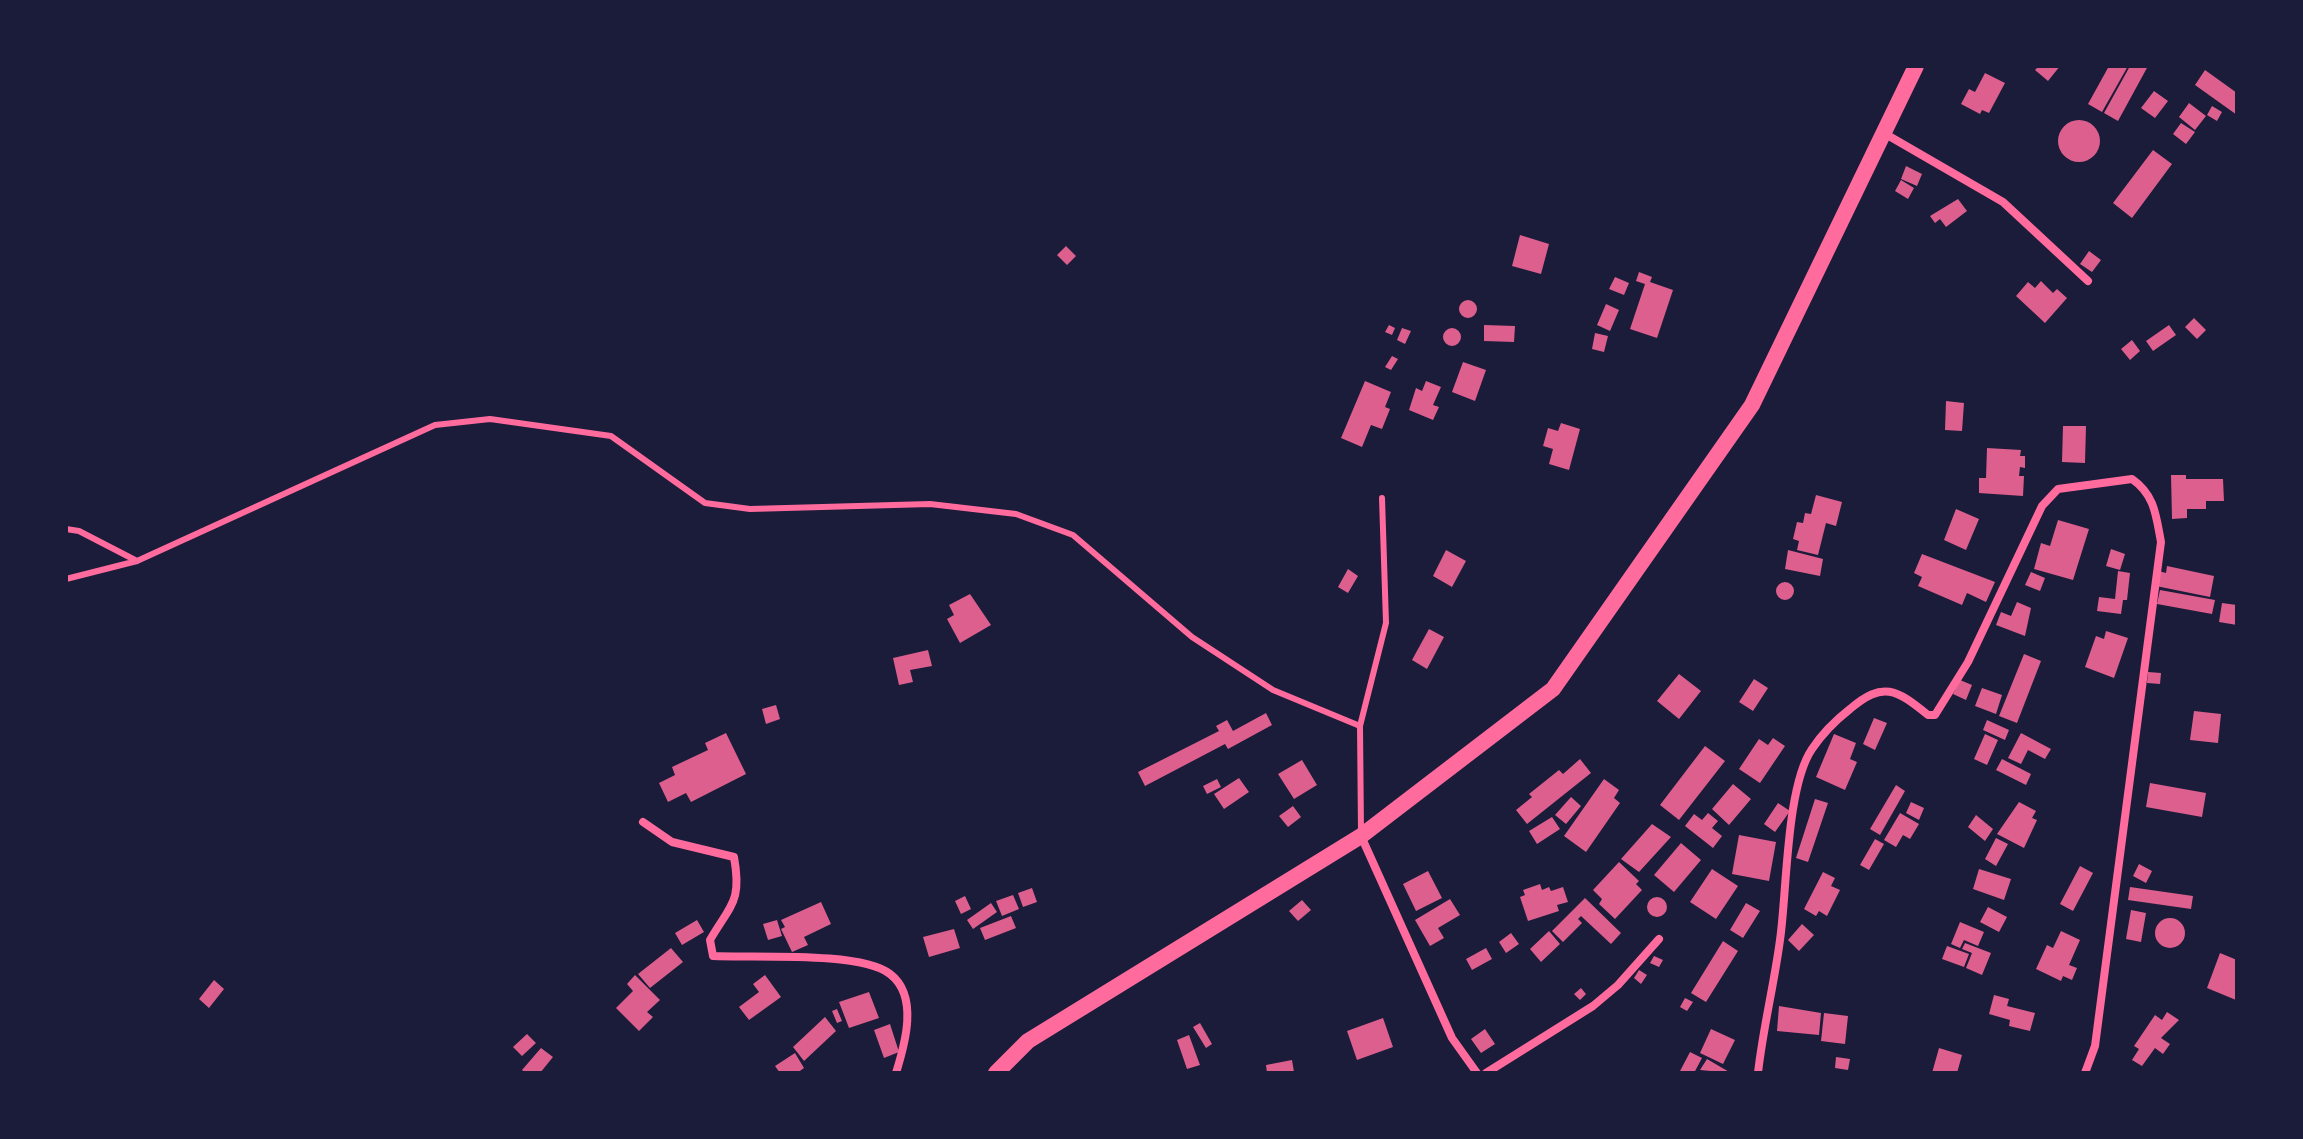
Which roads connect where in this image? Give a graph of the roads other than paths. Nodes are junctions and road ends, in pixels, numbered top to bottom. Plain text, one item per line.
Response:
1 (1916, 66) edge
2 (1882, 132) junction
3 (2088, 281) dead end
4 (1382, 498) dead end
5 (66, 529) edge
6 (137, 561) junction
7 (66, 579) edge
8 (1360, 726) junction
9 (643, 822) dead end
10 (1361, 836) junction
11 (1659, 939) dead end
12 (896, 1073) edge
13 (996, 1073) edge
14 (1477, 1073) edge
15 (1486, 1073) edge
16 (1758, 1073) edge
17 (2085, 1073) edge

1 - 2 main road
2 - 3 street
2 - 10 main road
4 - 8 lane
5 - 6 lane
6 - 7 lane
6 - 8 lane
8 - 10 lane
9 - 12 street
10 - 13 main road
10 - 14 street
11 - 15 street
16 - 17 street

